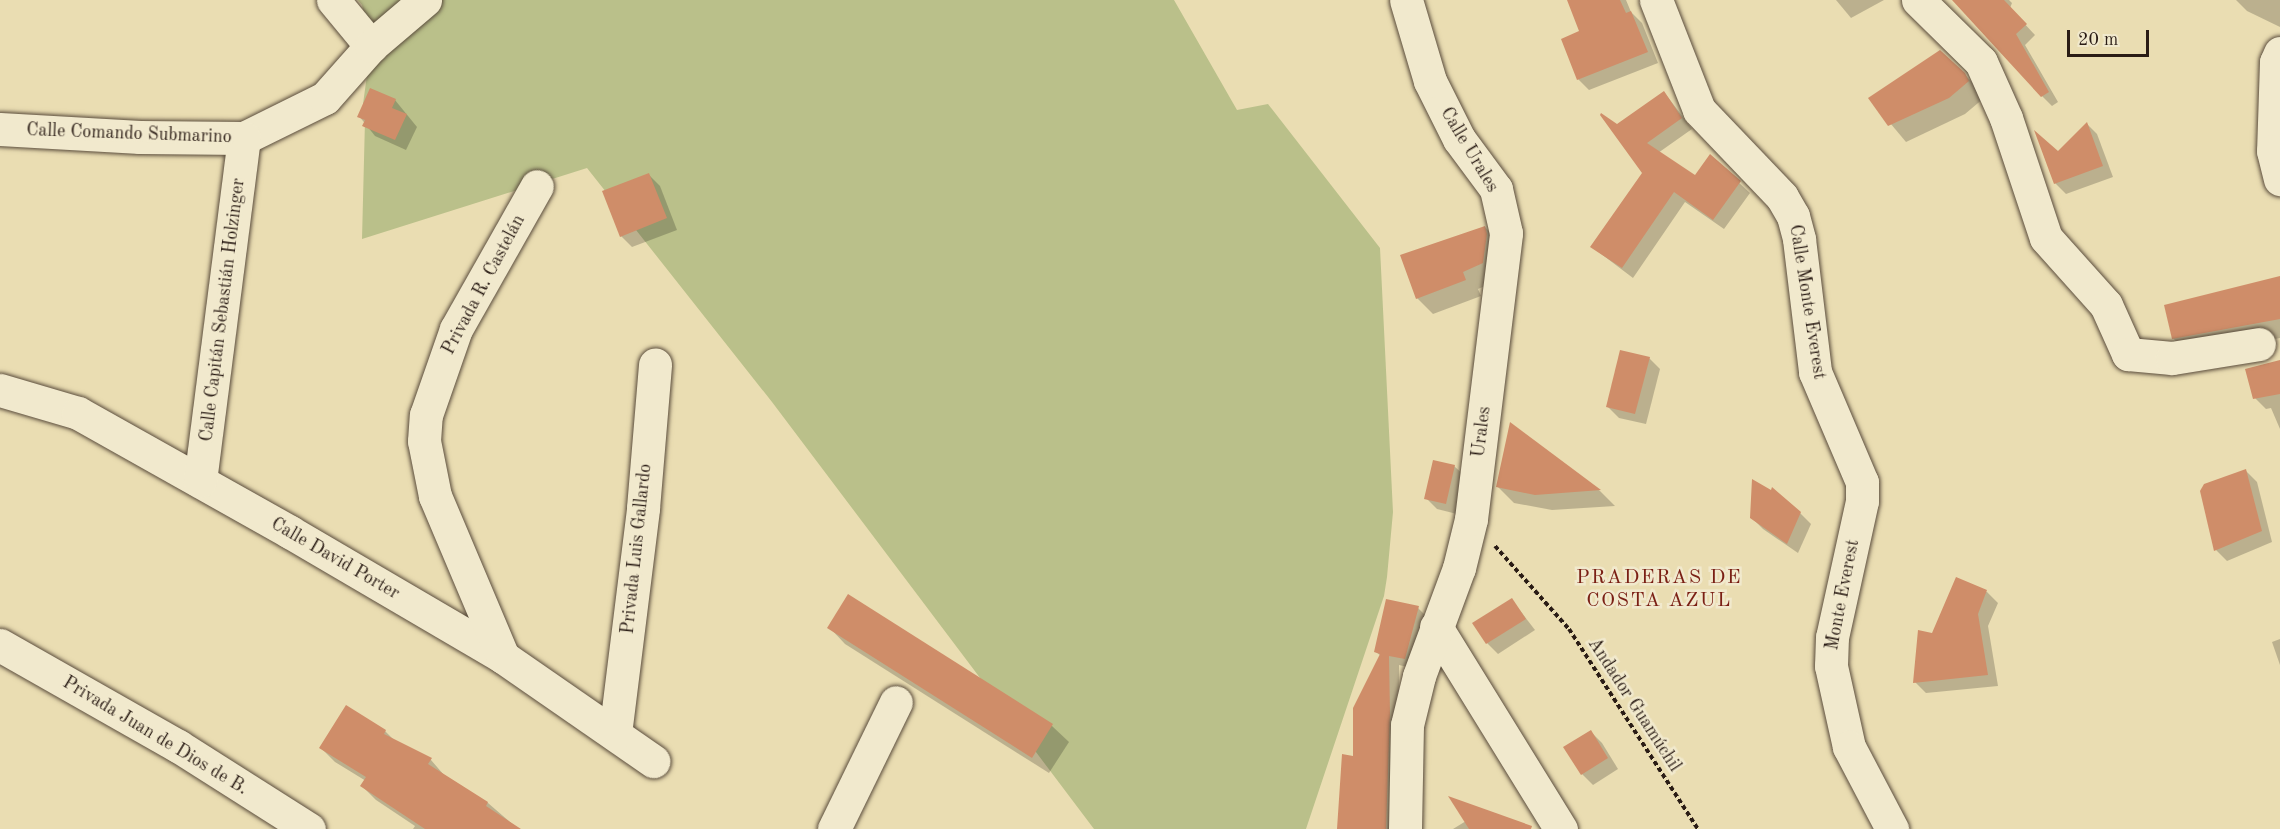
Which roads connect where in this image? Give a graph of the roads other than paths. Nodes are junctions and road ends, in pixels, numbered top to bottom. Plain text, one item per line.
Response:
1 (333, 0) edge
2 (425, 0) edge
3 (1406, 0) edge
4 (1656, 0) edge
5 (1918, 0) edge
6 (370, 46) junction
7 (2280, 53) edge
8 (0, 129) edge
9 (244, 138) junction
10 (2280, 179) edge
11 (537, 186) dead end
12 (1506, 233) joint
13 (2259, 344) dead end
14 (655, 364) dead end
15 (0, 390) edge
16 (1823, 395) joint
17 (200, 481) junction
18 (1436, 627) junction
19 (0, 645) edge
20 (504, 657) junction
21 (896, 702) dead end
22 (615, 734) junction
23 (653, 761) dead end
24 (309, 829) edge
25 (834, 829) edge
26 (1405, 829) edge
27 (1561, 829) edge
28 (1892, 829) edge

1 - 6 street
2 - 6 street, Calle Comando Submarino
3 - 12 street, Calle Urales
4 - 16 street, Calle Monte Everest
5 - 13 street
6 - 9 street, Calle Comando Submarino
7 - 10 street
8 - 9 street, Calle Comando Submarino
9 - 17 street, Calle Capitán Sebastián Holzinger
11 - 20 street, Privada R. Castelán
12 - 18 street, Urales
14 - 22 street, Privada Luis Gallardo
15 - 17 street, Calle David Porter
16 - 28 street, Monte Everest
17 - 20 street, Calle David Porter
18 - 26 street, Urales
18 - 27 street
19 - 24 street, Privada Juan de Dios de B.
20 - 22 street, Calle David Porter
21 - 25 street
22 - 23 street, Calle David Porter

